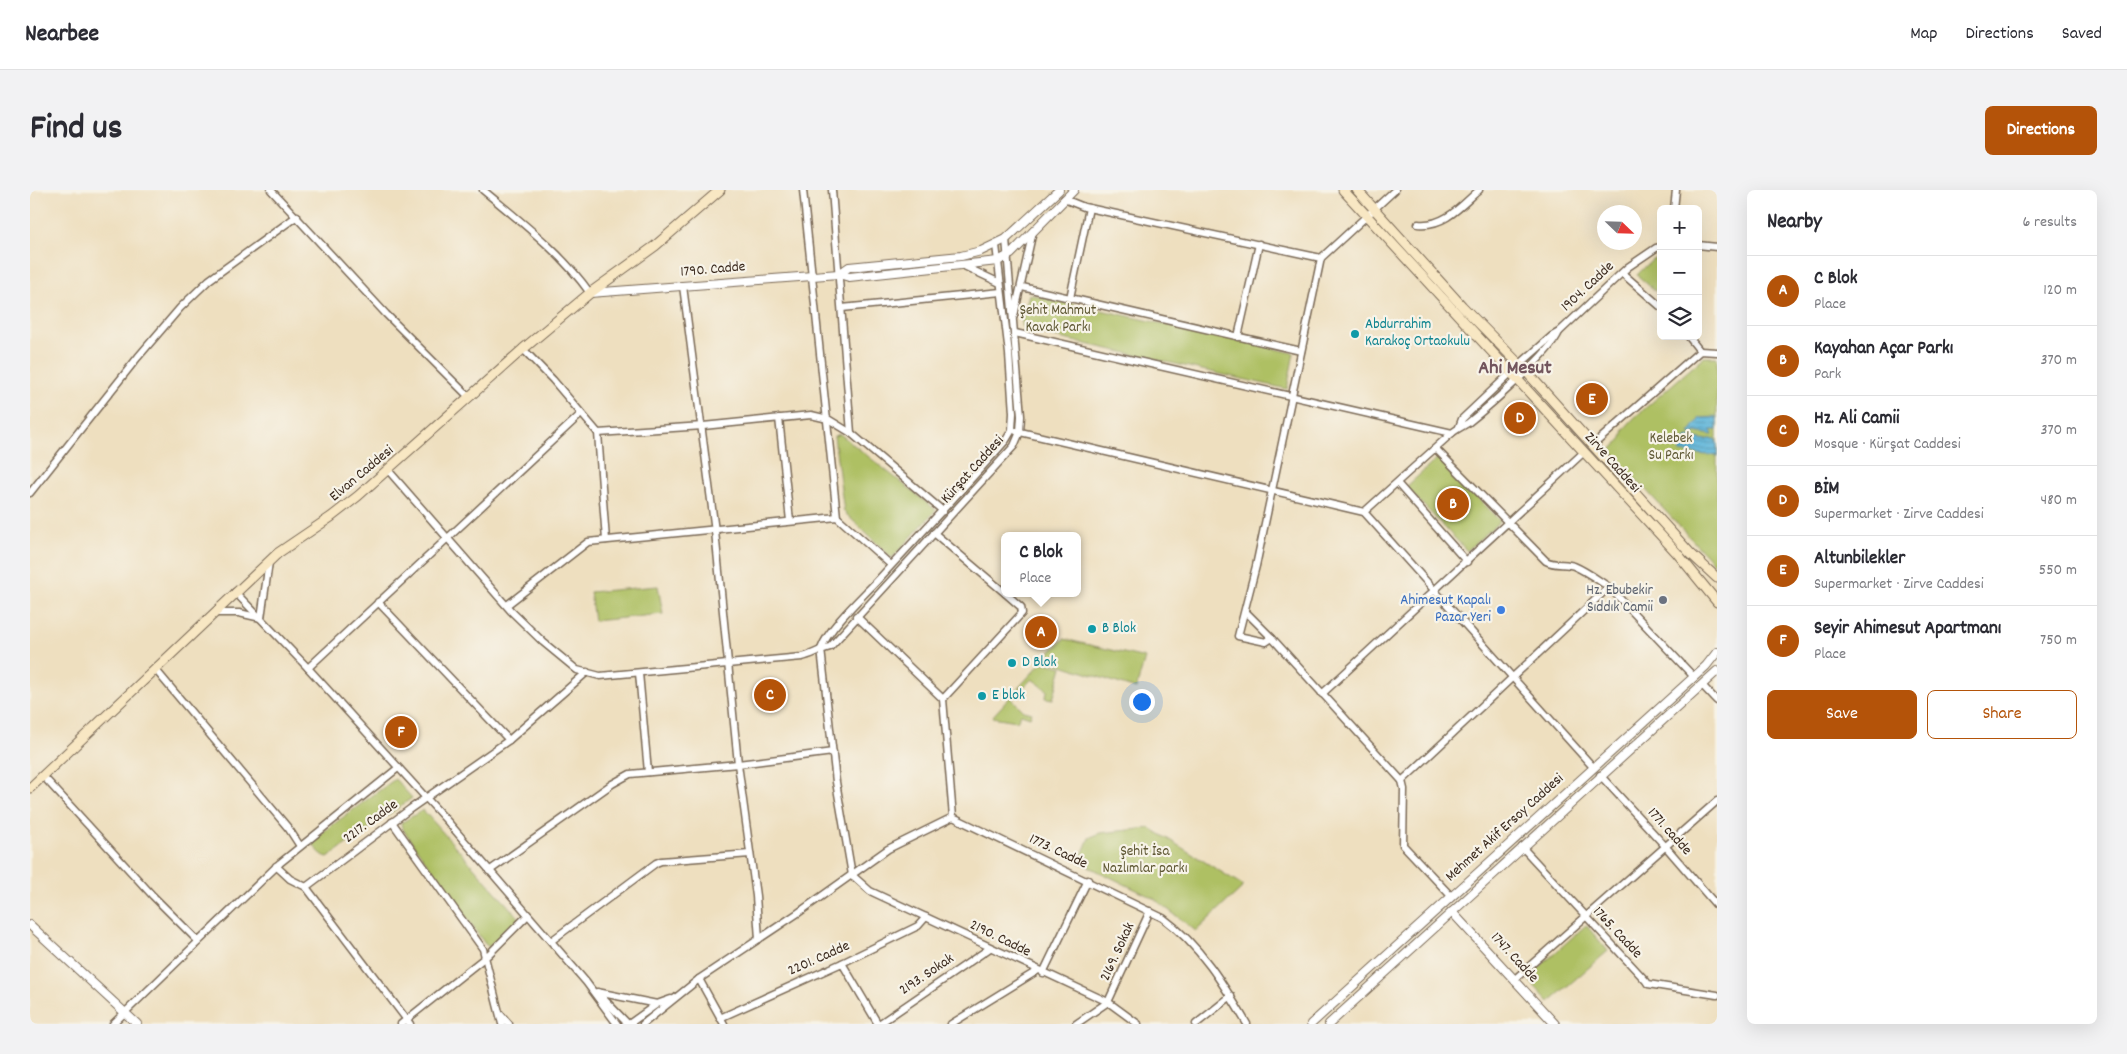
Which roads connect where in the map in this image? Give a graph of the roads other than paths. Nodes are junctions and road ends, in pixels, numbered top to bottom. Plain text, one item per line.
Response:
1 (271, 190) edge
2 (483, 190) edge
3 (720, 190) edge
4 (803, 190) edge
5 (832, 190) edge
6 (1059, 190) edge
7 (1074, 190) edge
8 (1343, 190) edge
9 (1356, 190) edge
10 (1394, 190) edge
11 (1479, 190) edge
12 (1676, 190) edge
13 (1064, 199) junction
14 (1674, 205) edge
15 (1088, 208) junction
16 (1374, 209) junction
17 (297, 216) junction
18 (1367, 216) junction
19 (1418, 224) dead end
20 (1033, 231) junction
21 (1006, 239) junction
22 (1259, 244) junction
23 (996, 245) junction
24 (1702, 245) edge
25 (1717, 247) edge
26 (1657, 248) edge
27 (1006, 258) junction
28 (1321, 258) junction
29 (998, 261) junction
30 (964, 266) junction
31 (1622, 273) junction
32 (839, 274) junction
33 (812, 276) junction
34 (1000, 283) junction
35 (683, 286) junction
36 (1022, 287) junction
37 (1001, 292) junction
38 (590, 293) junction
39 (1070, 298) junction
40 (1657, 304) edge
41 (842, 308) junction
42 (1014, 320) junction
43 (1015, 333) junction
44 (1238, 337) junction
45 (1691, 340) edge
46 (523, 349) junction
47 (1700, 351) junction
48 (1301, 352) junction
49 (1717, 352) edge
50 (1522, 368) junction
51 (1514, 376) junction
52 (1292, 396) junction
53 (469, 397) junction
54 (581, 414) junction
55 (779, 418) junction
56 (828, 419) junction
57 (703, 426) junction
58 (1016, 431) junction
59 (598, 433) junction
60 (851, 433) junction
61 (1452, 433) junction
62 (1592, 446) junction
63 (1436, 449) junction
64 (1584, 452) junction
65 (388, 470) junction
66 (1397, 483) junction
67 (1272, 490) junction
68 (30, 493) edge
69 (943, 511) junction
70 (1364, 512) junction
71 (837, 517) junction
72 (790, 520) junction
73 (1508, 523) junction
74 (715, 530) junction
75 (934, 534) junction
76 (446, 539) junction
77 (606, 540) junction
78 (269, 561) junction
79 (1467, 562) junction
80 (891, 565) junction
81 (1717, 578) edge
82 (1609, 587) junction
83 (1001, 590) edge
84 (235, 592) junction
85 (1434, 592) junction
86 (1010, 597) edge
87 (378, 602) junction
88 (1717, 602) edge
89 (507, 605) junction
90 (1245, 611) junction
91 (214, 612) junction
92 (856, 616) junction
93 (261, 618) junction
94 (1272, 638) junction
95 (821, 649) junction
96 (1717, 652) edge
97 (729, 666) junction
98 (308, 668) junction
99 (156, 669) junction
100 (1717, 671) edge
101 (587, 672) junction
102 (640, 673) junction
103 (1694, 677) junction
104 (1512, 678) junction
105 (1702, 685) junction
106 (1322, 694) junction
107 (943, 699) junction
108 (1717, 701) edge
109 (509, 740) junction
110 (833, 752) junction
111 (738, 764) junction
112 (1593, 767) junction
113 (398, 768) junction
114 (648, 772) junction
115 (43, 776) junction
116 (1600, 776) junction
117 (1402, 781) junction
118 (30, 788) edge
119 (425, 799) junction
120 (1717, 801) edge
121 (953, 817) junction
122 (392, 822) junction
123 (300, 846) junction
124 (1522, 847) junction
125 (1666, 847) junction
126 (750, 854) junction
127 (276, 866) junction
128 (489, 871) junction
129 (852, 875) junction
130 (1088, 880) junction
131 (306, 887) junction
132 (1451, 896) junction
133 (1717, 906) edge
134 (1150, 911) junction
135 (1452, 912) junction
136 (528, 915) junction
137 (926, 918) junction
138 (1586, 918) junction
139 (30, 925) edge
140 (759, 939) junction
141 (198, 941) junction
142 (551, 941) junction
143 (990, 948) junction
144 (485, 957) junction
145 (842, 963) junction
146 (1040, 972) junction
147 (699, 979) junction
148 (1515, 979) junction
149 (586, 982) junction
150 (597, 992) junction
151 (1717, 995) edge
152 (677, 996) junction
153 (1231, 996) junction
154 (1108, 1002) junction
155 (657, 1004) junction
156 (124, 1013) junction
157 (500, 1014) junction
158 (1086, 1017) junction
159 (722, 1021) edge
160 (406, 1023) edge
161 (113, 1024) edge
162 (137, 1024) edge
163 (502, 1024) edge
164 (509, 1024) edge
165 (617, 1024) edge
166 (628, 1024) edge
167 (643, 1024) edge
168 (879, 1024) edge
169 (951, 1024) edge
170 (1076, 1024) edge
171 (1091, 1024) edge
172 (1138, 1024) edge
173 (1196, 1024) edge
174 (1247, 1024) edge
175 (1311, 1024) edge
176 (1329, 1024) edge
177 (1555, 1024) edge

1 - 17 street
2 - 38 street
3 - 38 main road, Elvan Caddesi
4 - 33 street
5 - 32 street
6 - 21 street
7 - 13 street
8 - 18 main road, Zirve Caddesi
9 - 16 main road, Zirve Caddesi
10 - 16 street
11 - 19 street
12 - 14 street
13 - 15 street
13 - 20 street
15 - 22 street
15 - 39 street
16 - 18 street
16 - 50 main road, Zirve Caddesi
17 - 53 street
17 - 68 street
18 - 28 street
18 - 51 main road, Zirve Caddesi
20 - 27 street, 1790. Cadde
20 - 36 street
21 - 23 street, 1790. Cadde
21 - 27 street, Kürşat Caddesi
22 - 28 street
22 - 44 street
23 - 29 street, Kürşat Caddesi
23 - 32 street, 1790. Cadde
24 - 25 street
26 - 31 street, 1904. Cadde
27 - 29 street, 1790. Cadde
27 - 42 street, Kürşat Caddesi
28 - 48 street
29 - 30 street, 1790. Cadde
29 - 34 street, Kürşat Caddesi
30 - 32 street, 1790. Cadde
30 - 34 street
31 - 40 street
31 - 50 street, 1904. Cadde
32 - 33 street, 1790. Cadde
32 - 41 street
33 - 35 street, 1790. Cadde
33 - 56 street
34 - 37 street, Kürşat Caddesi
35 - 38 street, 1790. Cadde
35 - 57 street
36 - 39 street
36 - 42 street
37 - 41 street
37 - 58 street, Kürşat Caddesi
38 - 46 main road, Elvan Caddesi
39 - 44 street
41 - 60 street
42 - 43 street, Kürşat Caddesi
43 - 52 street
43 - 58 street, Kürşat Caddesi
44 - 48 street
45 - 47 street
46 - 53 main road, Elvan Caddesi
46 - 54 street
47 - 49 street
47 - 62 street
48 - 52 street
50 - 51 street, 1904. Cadde
50 - 62 main road, Zirve Caddesi
51 - 61 street, 1904. Cadde
51 - 64 main road, Zirve Caddesi
52 - 61 street
52 - 67 street
53 - 65 main road, Elvan Caddesi
54 - 59 street
54 - 76 street
55 - 56 street
55 - 57 street
55 - 72 street
56 - 60 street
56 - 71 street
57 - 59 street
57 - 74 street
58 - 67 street
58 - 69 street, Kürşat Caddesi
58 - 75 street, Kürşat Caddesi
59 - 77 street
60 - 69 street
61 - 63 street, 1904. Cadde
62 - 81 main road, Zirve Caddesi
63 - 66 street, 1904. Cadde
63 - 73 street
64 - 73 street
64 - 88 main road, Zirve Caddesi
65 - 76 street
65 - 78 main road, Elvan Caddesi
66 - 70 street, 1904. Cadde
66 - 79 street
67 - 70 street
67 - 90 street
69 - 80 street, Kürşat Caddesi
70 - 85 street
71 - 72 street
71 - 80 street
72 - 74 street
73 - 79 street
73 - 82 street
74 - 77 street
74 - 97 street
75 - 83 street
75 - 92 street, Kürşat Caddesi
76 - 87 street
76 - 89 street
77 - 89 street
78 - 84 main road, Elvan Caddesi
78 - 93 street
79 - 85 street
80 - 95 street, Kürşat Caddesi
82 - 103 street
82 - 104 street
84 - 91 main road, Elvan Caddesi
84 - 93 street
85 - 104 street
85 - 106 street
86 - 107 street
87 - 98 street
87 - 109 street
89 - 101 street
90 - 94 street
90 - 94 street
91 - 93 street
91 - 99 main road, Elvan Caddesi
92 - 95 street, Kürşat Caddesi
92 - 107 street
93 - 98 street
94 - 106 street
95 - 97 street
95 - 110 street
96 - 103 street, Mehmet Akif Ersoy Caddesi
97 - 102 street
97 - 111 street
98 - 113 street
99 - 115 main road, Elvan Caddesi
99 - 123 street
100 - 105 street, Mehmet Akif Ersoy Caddesi
101 - 102 street
101 - 109 street, 2217. Cadde
102 - 114 street
103 - 112 street, Mehmet Akif Ersoy Caddesi
104 - 112 street
104 - 117 street
105 - 108 street
105 - 116 street, Mehmet Akif Ersoy Caddesi
106 - 117 street
107 - 121 street
109 - 119 street, 2217. Cadde
110 - 111 street
110 - 129 street
111 - 114 street
111 - 126 street
112 - 132 street, Mehmet Akif Ersoy Caddesi
113 - 119 street
113 - 123 street
114 - 128 street
115 - 118 main road, Elvan Caddesi
115 - 141 street
116 - 124 street, Mehmet Akif Ersoy Caddesi
116 - 125 street, 1771. cadde
117 - 132 street
119 - 122 street, 2217. Cadde
119 - 128 street
120 - 125 street
121 - 129 street
121 - 130 street, 1773. Cadde
122 - 131 street, 2217. Cadde
122 - 144 street
123 - 127 street
124 - 135 street, Mehmet Akif Ersoy Caddesi
124 - 138 street, 1765. Cadde
125 - 133 street, 1771. cadde
125 - 138 street
126 - 140 street
126 - 142 street
127 - 131 street
127 - 141 street
128 - 136 street
129 - 137 street, 2190. Cadde
129 - 140 street
130 - 134 street, 1773. Cadde
130 - 146 street
131 - 160 street
132 - 175 street, Mehmet Akif Ersoy Caddesi
134 - 153 street, 1773. Cadde
134 - 154 street, 2169. Sokak
135 - 148 street, 1747. Cadde
135 - 176 street, Mehmet Akif Ersoy Caddesi
136 - 142 street
136 - 144 street
137 - 143 street, 2190. Cadde
137 - 145 street, 2201. Cadde
138 - 148 street
138 - 151 street, 1765. Cadde
139 - 156 street
140 - 147 street
141 - 156 street
142 - 149 street
143 - 146 street, 2190. Cadde
143 - 168 street, 2193. Sokak
144 - 157 street
144 - 160 street
145 - 159 street, 2201. Cadde
145 - 168 street
146 - 154 street, 2190. Cadde
146 - 169 street
147 - 152 street
147 - 159 street
148 - 177 street, 1747. Cadde
149 - 150 street
149 - 165 street
150 - 155 street
150 - 166 street
152 - 155 street
152 - 167 street
153 - 173 street
153 - 174 street, 1773. Cadde
154 - 158 street
154 - 172 street, 2190. Cadde
155 - 166 street
156 - 161 street
156 - 162 street
157 - 163 street
157 - 164 street
158 - 170 street
158 - 171 street

